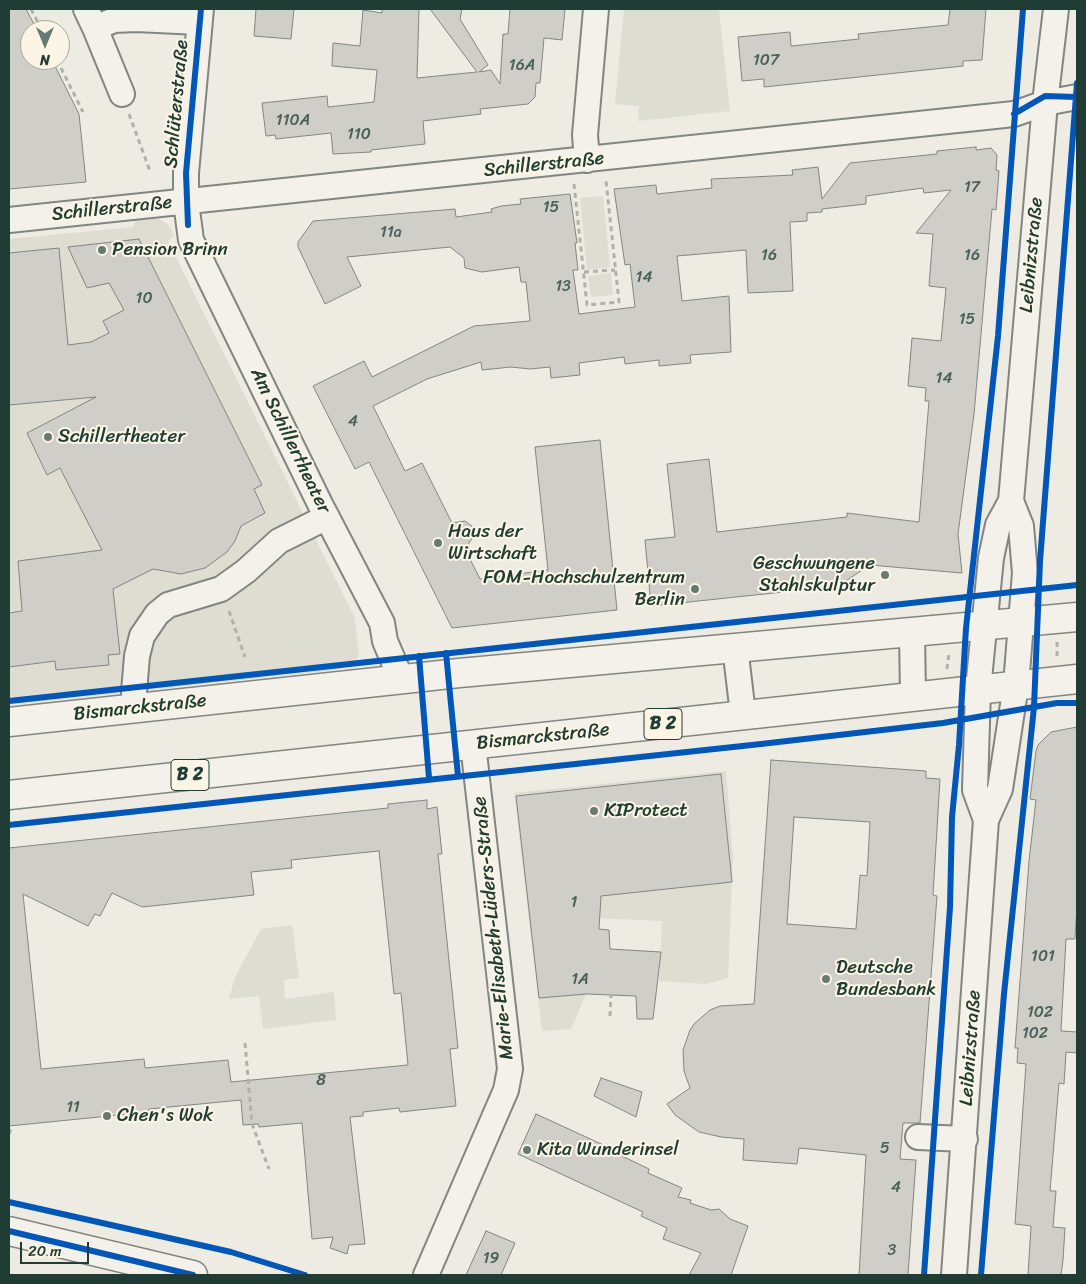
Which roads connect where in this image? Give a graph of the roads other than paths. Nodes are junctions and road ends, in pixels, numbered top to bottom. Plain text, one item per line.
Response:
1 (596, 9) edge
2 (1056, 9) edge
3 (200, 15) edge
4 (90, 18) edge
5 (122, 94) road end
6 (1077, 96) edge
7 (1045, 103) junction
8 (587, 160) junction
9 (186, 202) junction
10 (9, 220) edge
11 (1011, 501) junction
12 (327, 517) junction
13 (1077, 617) edge
14 (1021, 623) junction
15 (984, 626) junction
16 (912, 633) junction
17 (735, 647) junction
18 (401, 679) junction
19 (1077, 679) edge
20 (1016, 685) junction
21 (978, 689) junction
22 (913, 696) junction
23 (136, 708) junction
24 (743, 714) junction
25 (9, 722) edge
26 (473, 744) junction
27 (9, 795) edge
28 (986, 820) junction
29 (918, 1137) dead end
30 (965, 1140) junction
31 (9, 1231) edge
32 (193, 1275) edge
33 (426, 1275) edge
34 (954, 1275) edge

1 - 8 street
2 - 7 street, Leibnizstraße
3 - 4 street
3 - 9 street, Schlüterstraße
4 - 5 street
6 - 7 street, Schillerstraße
7 - 8 street, Schillerstraße
7 - 11 street, Leibnizstraße
8 - 9 street, Schillerstraße
9 - 10 street, Schillerstraße
9 - 12 street, Am Schillertheater
11 - 14 street, Leibnizstraße
11 - 15 street, Leibnizstraße
12 - 18 street, Am Schillertheater
12 - 23 street
13 - 14 main road, Bismarckstraße
14 - 15 main road, Bismarckstraße
14 - 20 street, Leibnizstraße
15 - 16 main road, Bismarckstraße
15 - 21 street, Leibnizstraße
16 - 17 main road, Bismarckstraße
16 - 22 street
17 - 18 main road, Bismarckstraße
17 - 24 street
18 - 23 main road, Bismarckstraße
19 - 20 main road, Bismarckstraße / B 2
20 - 21 main road, Bismarckstraße / B 2
20 - 28 street, Leibnizstraße
21 - 22 main road, Bismarckstraße / B 2
21 - 28 street, Leibnizstraße
22 - 24 main road, Bismarckstraße / B 2
23 - 25 main road, Bismarckstraße
24 - 26 main road, Bismarckstraße / B 2
26 - 27 main road, Bismarckstraße / B 2
26 - 33 street, Marie-Elisabeth-Lüders-Straße
28 - 30 street, Leibnizstraße
29 - 30 street
30 - 34 street, Leibnizstraße
31 - 32 main road

